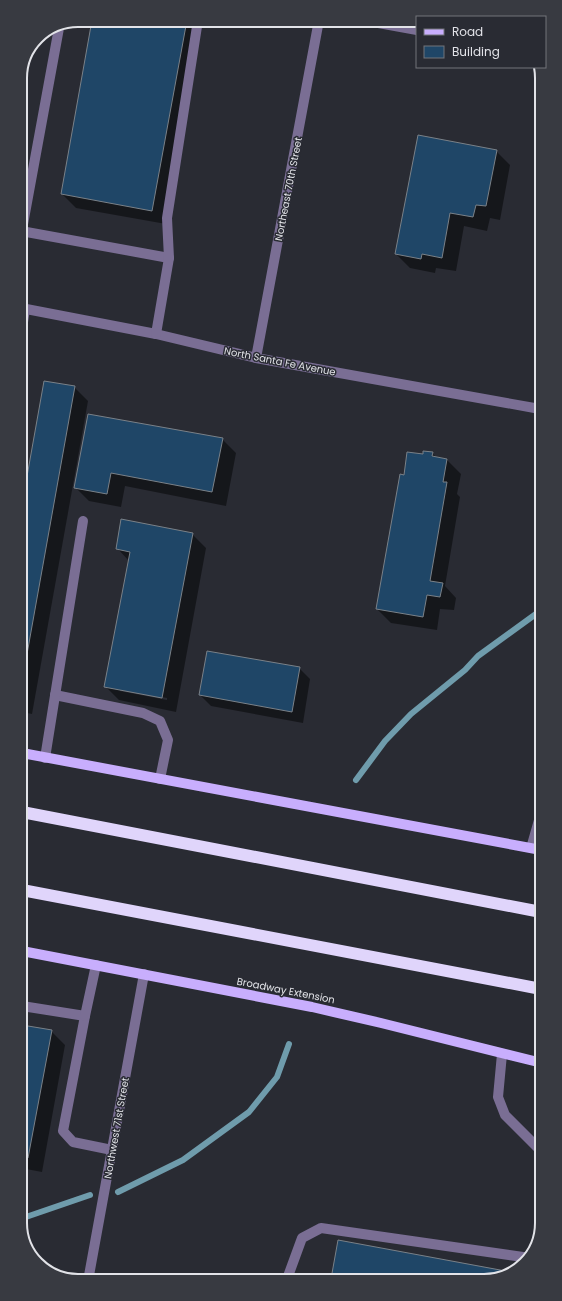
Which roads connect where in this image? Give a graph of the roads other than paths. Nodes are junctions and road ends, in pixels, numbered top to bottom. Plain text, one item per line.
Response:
1 (197, 27) edge
2 (318, 27) edge
3 (400, 27) edge
4 (416, 30) edge
5 (58, 31) edge
6 (27, 201) edge
7 (27, 234) edge
8 (170, 258) junction
9 (27, 310) edge
10 (156, 334) junction
11 (256, 358) junction
12 (535, 408) edge
13 (83, 522) dead end
14 (55, 695) junction
15 (27, 754) edge
16 (45, 758) junction
17 (160, 779) junction
18 (27, 813) edge
19 (535, 849) edge
20 (27, 891) edge
21 (535, 911) edge
22 (27, 953) edge
23 (96, 966) junction
24 (144, 974) junction
25 (535, 987) edge
26 (27, 1007) edge
27 (85, 1016) junction
28 (502, 1054) junction
29 (535, 1061) edge
30 (535, 1145) edge
31 (112, 1150) junction
32 (522, 1257) edge
33 (89, 1274) edge
34 (289, 1274) edge

1 - 8 street
2 - 11 street, Northeast 70th Street
3 - 4 street
5 - 6 street
7 - 8 street
8 - 10 street
9 - 10 street, North Santa Fe Avenue
10 - 11 street, North Santa Fe Avenue
11 - 12 street, North Santa Fe Avenue
13 - 14 street
14 - 16 street
14 - 17 street
15 - 16 main road
16 - 17 main road
17 - 19 main road
18 - 21 highway
20 - 25 highway
22 - 23 main road, Broadway Extension
23 - 24 main road, Broadway Extension
23 - 27 street
24 - 28 main road, Broadway Extension
24 - 31 street, Northwest 71st Street
26 - 27 street
27 - 31 street
28 - 29 main road, Broadway Extension
28 - 30 street
31 - 33 street, Northwest 71st Street
32 - 34 street

